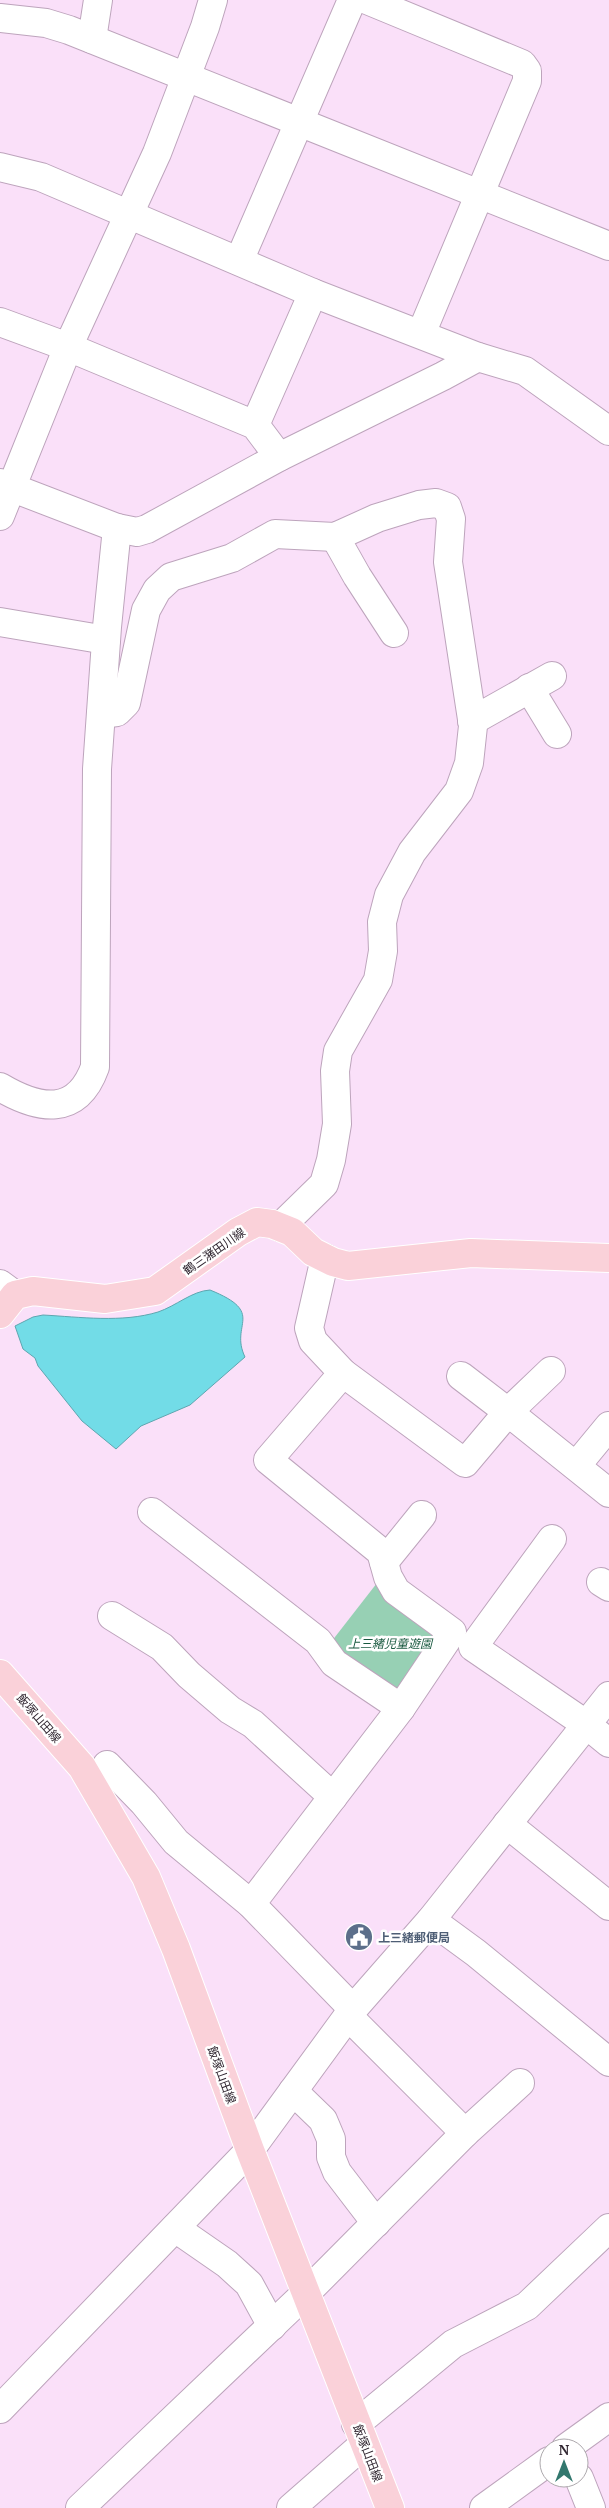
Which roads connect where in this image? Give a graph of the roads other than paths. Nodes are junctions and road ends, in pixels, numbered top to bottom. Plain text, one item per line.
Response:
1 (98, 0) edge
2 (213, 0) edge
3 (352, 0) edge
4 (367, 0) edge
5 (0, 18) edge
6 (92, 39) junction
7 (186, 78) junction
8 (299, 123) junction
9 (0, 167) edge
10 (478, 195) junction
11 (128, 215) junction
12 (609, 246) edge
13 (238, 261) junction
14 (312, 293) junction
15 (0, 322) edge
16 (421, 334) junction
17 (68, 347) junction
18 (478, 357) junction
19 (255, 425) junction
20 (609, 431) edge
21 (279, 457) junction
22 (6, 485) edge
23 (0, 516) edge
24 (118, 528) junction
25 (335, 537) junction
26 (0, 622) edge
27 (394, 633) dead end
28 (106, 640) junction
29 (101, 714) junction
30 (472, 721) junction
31 (557, 734) dead end
32 (0, 1087) edge
33 (280, 1227) junction
34 (325, 1258) junction
35 (609, 1258) edge
36 (5, 1298) edge
37 (551, 1371) dead end
38 (343, 1372) junction
39 (461, 1376) dead end
40 (508, 1412) junction
41 (609, 1426) edge
42 (576, 1466) junction
43 (609, 1493) edge
44 (152, 1512) dead end
45 (422, 1515) dead end
46 (552, 1540) dead end
47 (384, 1562) junction
48 (112, 1616) dead end
49 (1, 1676) edge
50 (609, 1696) edge
51 (401, 1708) junction
52 (587, 1725) junction
53 (609, 1743) edge
54 (107, 1765) dead end
55 (333, 1797) junction
56 (507, 1824) junction
57 (251, 1904) junction
58 (609, 1906) edge
59 (431, 1920) junction
60 (351, 2013) junction
61 (609, 2062) edge
62 (520, 2083) dead end
63 (293, 2091) junction
64 (465, 2133) junction
65 (250, 2150) junction
66 (376, 2222) junction
67 (175, 2228) junction
68 (609, 2228) edge
69 (307, 2292) junction
70 (272, 2326) junction
71 (0, 2409) edge
72 (609, 2417) edge
73 (360, 2434) junction
74 (581, 2438) edge
75 (539, 2467) edge
76 (583, 2488) edge
77 (385, 2504) edge
78 (80, 2508) edge
79 (292, 2508) edge
80 (484, 2508) edge
81 (591, 2508) edge

1 - 6 street
2 - 7 street
3 - 8 street
4 - 10 street
5 - 6 street
6 - 7 street
7 - 8 street
7 - 11 street
8 - 10 street
8 - 13 street
9 - 11 street
10 - 12 street
10 - 16 street
11 - 13 street
11 - 17 street
13 - 14 street
14 - 16 street
14 - 19 street
15 - 17 street
16 - 18 street
17 - 19 street
17 - 22 street
18 - 20 street
18 - 21 street
19 - 21 street
21 - 24 street
22 - 23 street
22 - 24 street
24 - 28 street
25 - 27 street
25 - 29 street
25 - 30 street
26 - 28 street
28 - 29 street
29 - 32 street
30 - 31 street
30 - 33 street
33 - 34 main road, 鶴三潴田川線
33 - 36 main road, 鶴三潴田川線
34 - 35 main road, 鶴三潴田川線
34 - 38 street
37 - 40 street
38 - 40 street
38 - 47 street
39 - 40 street
40 - 42 street
41 - 42 street
42 - 43 street
44 - 51 street
45 - 47 street
46 - 52 street
47 - 51 street
48 - 55 street
49 - 65 main road, 飯塚山田線
50 - 52 street
51 - 55 street
52 - 53 street
52 - 56 street
54 - 57 street
55 - 57 street
56 - 58 street
56 - 59 street
57 - 60 street
59 - 60 street
59 - 61 street
60 - 63 street
60 - 64 street
62 - 64 street
63 - 65 street
63 - 66 street
64 - 66 street
65 - 67 street
65 - 69 main road, 飯塚山田線
66 - 69 street
67 - 70 street
67 - 71 street
68 - 73 street
69 - 70 street
69 - 73 main road, 飯塚山田線
70 - 78 street
72 - 74 street
73 - 77 main road, 飯塚山田線
73 - 79 street
75 - 80 street
76 - 81 street

